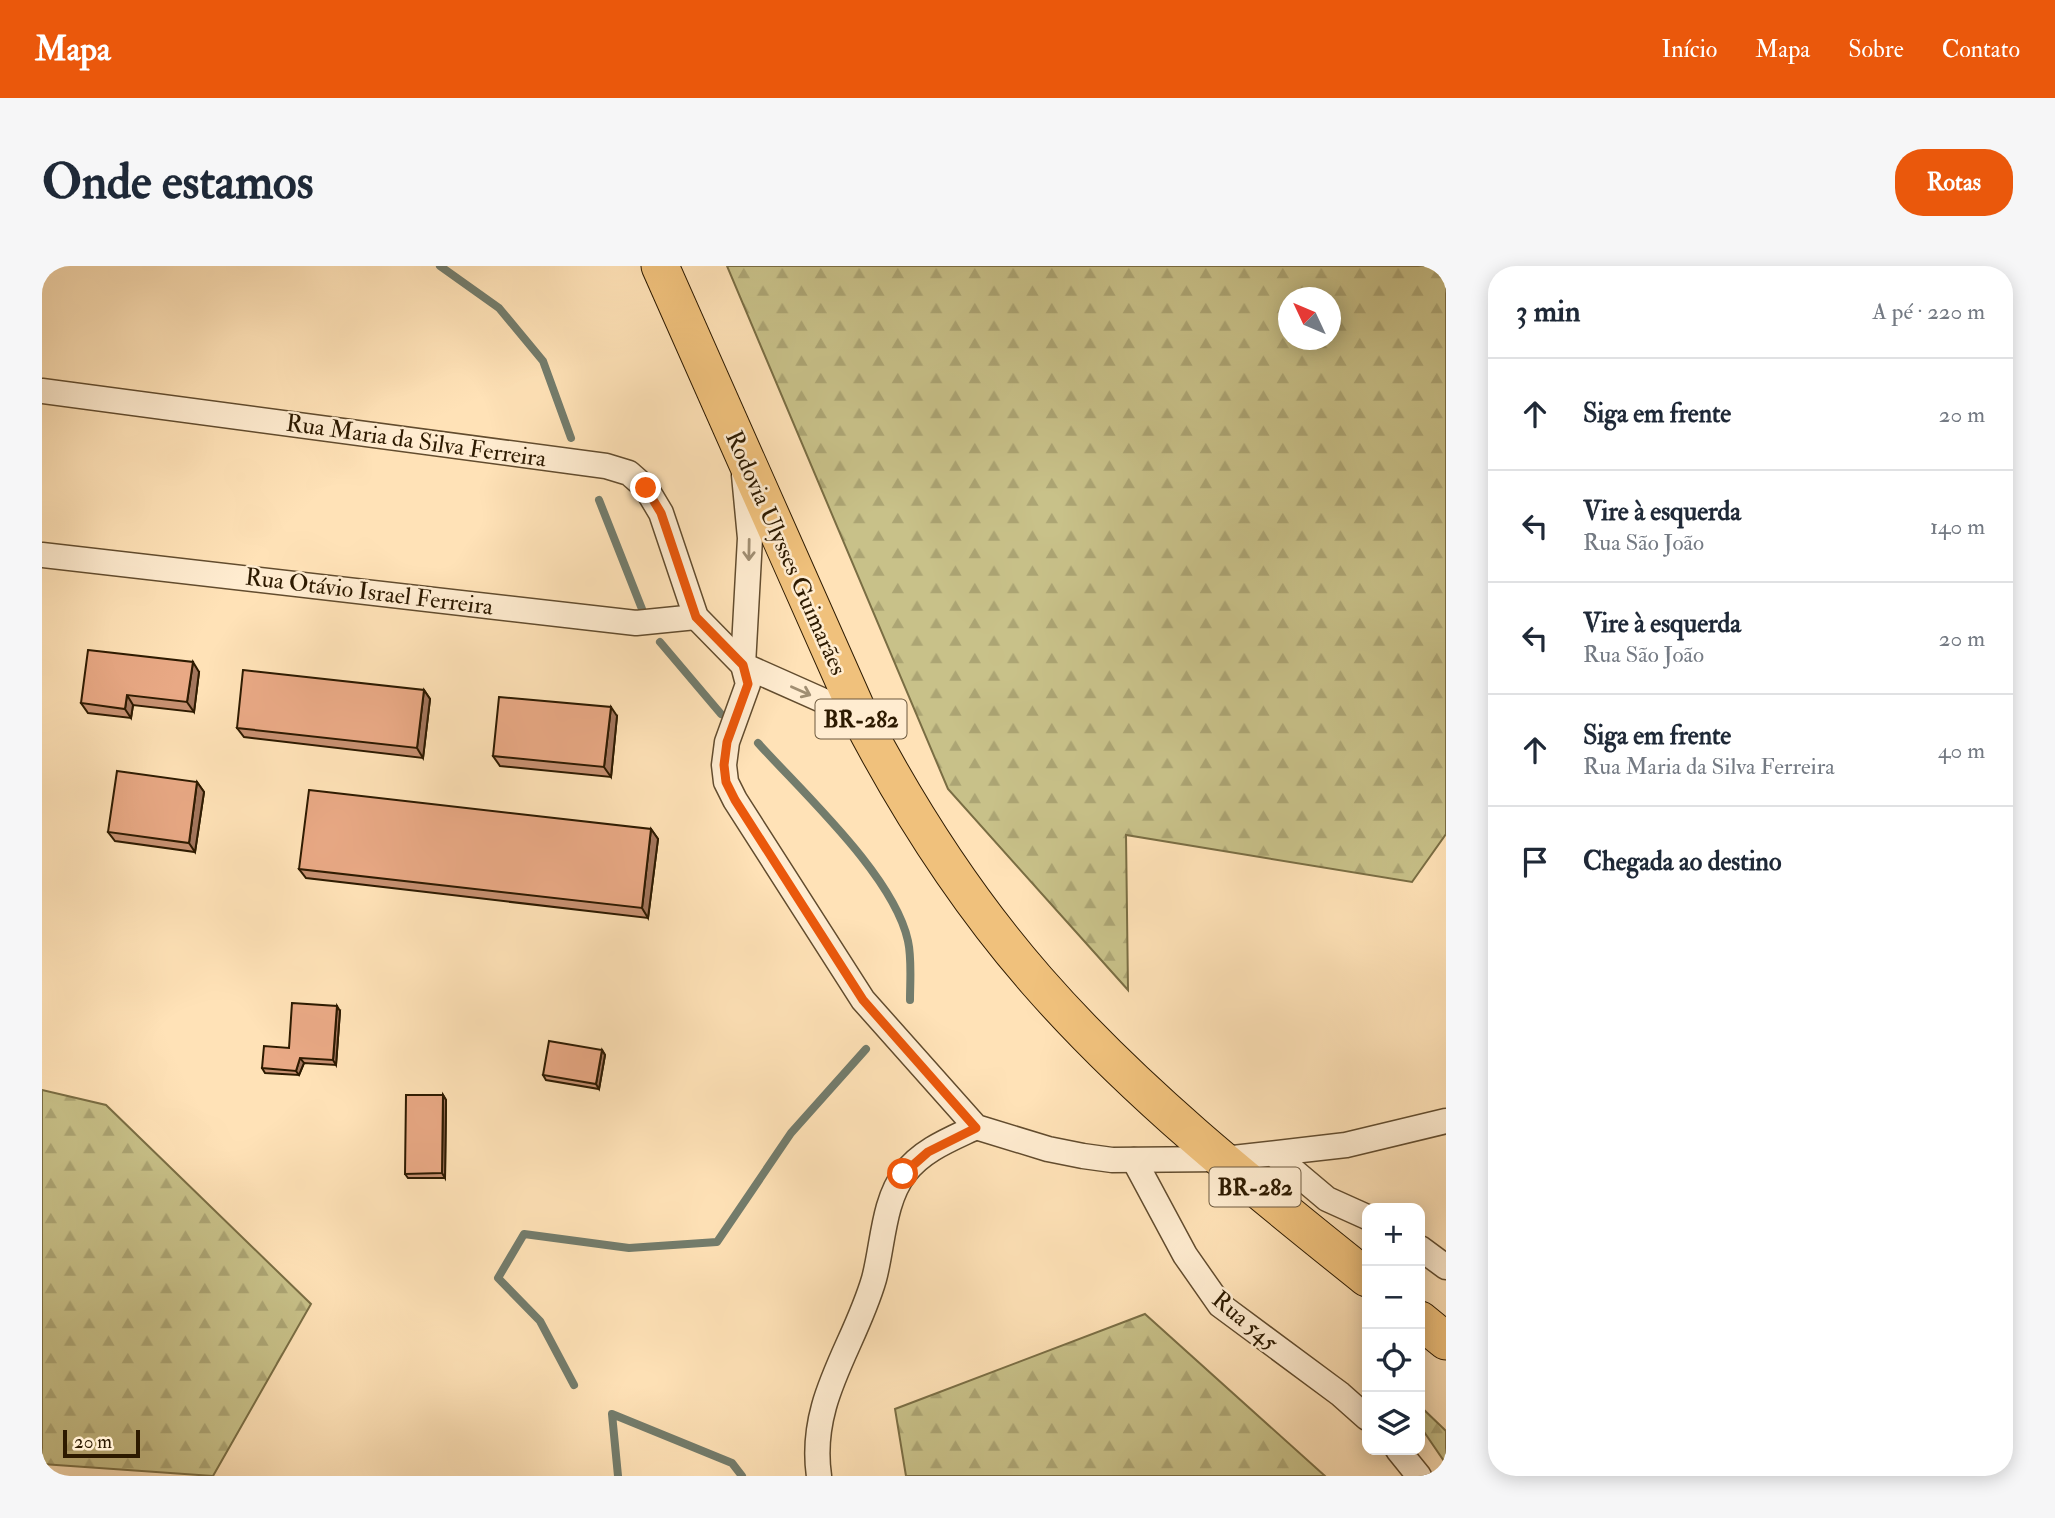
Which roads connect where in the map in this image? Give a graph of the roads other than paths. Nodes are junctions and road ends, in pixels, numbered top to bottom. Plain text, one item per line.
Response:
1 (660, 266) edge
2 (42, 390) edge
3 (743, 457) junction
4 (42, 555) edge
5 (696, 617) junction
6 (743, 665) junction
7 (860, 717) junction
8 (1446, 1121) edge
9 (976, 1128) junction
10 (1276, 1156) junction
11 (1224, 1159) junction
12 (1134, 1160) junction
13 (1362, 1215) edge
14 (1425, 1252) edge
15 (1446, 1267) edge
16 (1362, 1274) edge
17 (1425, 1324) edge
18 (1446, 1341) edge
19 (1362, 1414) edge
20 (1402, 1455) edge
21 (819, 1476) edge
22 (1419, 1476) edge

1 - 3 highway, Rodovia Ulysses Guimarães / BR-282
2 - 5 street, Rua Maria da Silva Ferreira
3 -> 6 street
3 - 7 highway, Rodovia Ulysses Guimarães / BR-282
4 - 5 street, Rua Otávio Israel Ferreira
5 - 6 street
6 -> 7 street
6 - 9 street
7 - 11 highway, Rodovia Ulysses Guimarães / BR-282
8 - 10 street
9 - 12 street
9 - 21 street
10 - 11 street
10 - 13 street
11 - 12 street
11 - 16 highway, Rodovia Ulysses Guimarães / BR-282
12 - 19 street, Rua 545
14 - 15 street
17 - 18 highway
20 - 22 street

